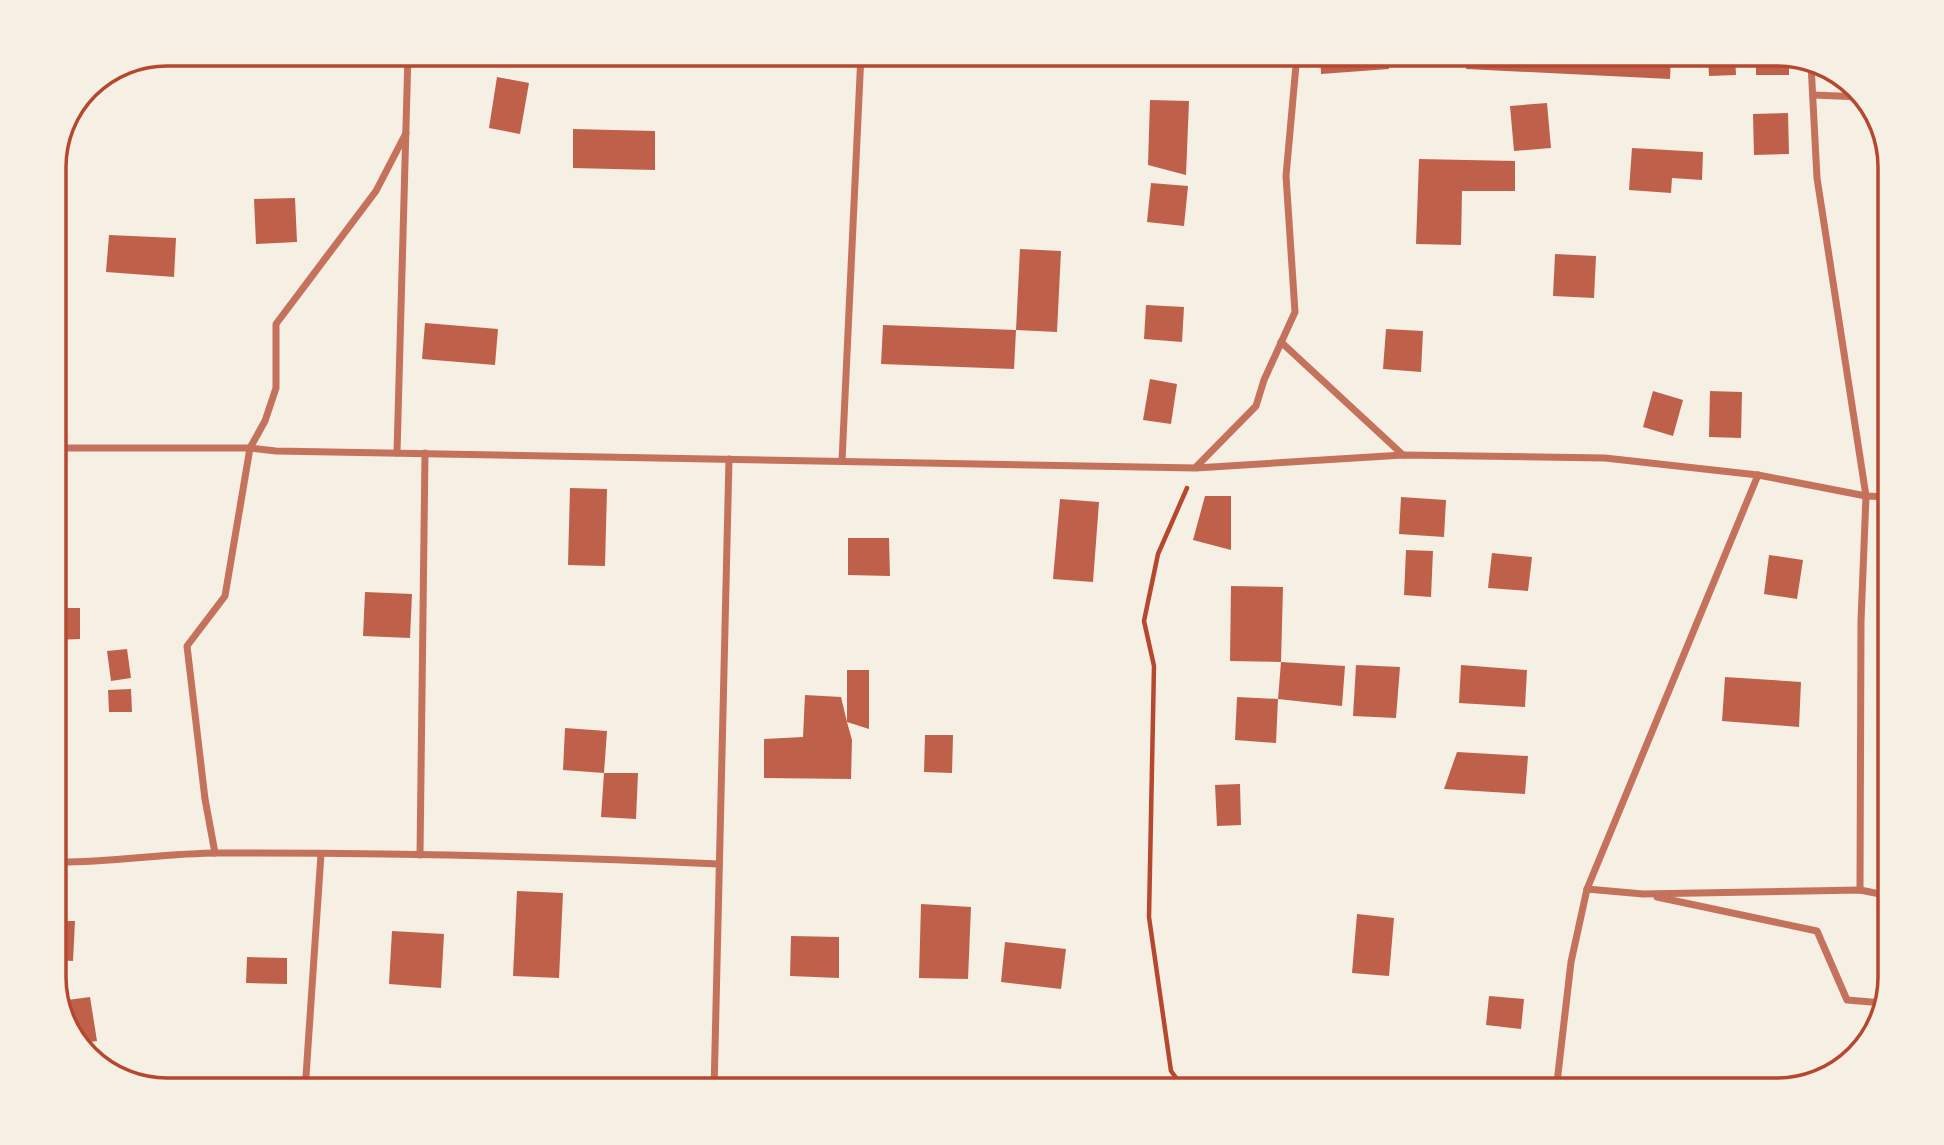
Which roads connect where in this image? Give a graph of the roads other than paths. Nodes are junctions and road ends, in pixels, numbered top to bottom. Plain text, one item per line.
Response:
1 (408, 66) edge
2 (860, 66) edge
3 (1296, 66) edge
4 (1812, 73) edge
5 (1813, 95) junction
6 (1848, 96) edge
7 (406, 133) junction
8 (1281, 342) junction
9 (67, 448) edge
10 (250, 448) junction
11 (397, 453) junction
12 (425, 453) junction
13 (1403, 455) junction
14 (729, 459) junction
15 (842, 461) junction
16 (1196, 468) junction
17 (1758, 475) junction
18 (1866, 496) junction
19 (1877, 496) edge
20 (215, 853) junction
21 (321, 854) junction
22 (420, 855) junction
23 (67, 862) edge
24 (719, 864) junction
25 (1587, 889) junction
26 (1860, 890) junction
27 (1643, 894) junction
28 (1878, 894) edge
29 (1874, 1002) edge
30 (306, 1078) edge
31 (714, 1078) edge
32 (1558, 1078) edge

1 - 7 street
2 - 15 street
3 - 8 street
4 - 5 street
5 - 6 street
5 - 18 street
7 - 10 street
7 - 11 street
8 - 13 street
8 - 16 street
9 - 10 street
10 - 11 street
10 - 20 street
11 - 12 street
12 - 14 street
12 - 22 street
13 - 16 street
13 - 17 street
14 - 15 street
14 - 24 street
15 - 16 street
17 - 18 street
17 - 25 street
18 - 19 street
18 - 26 street
20 - 21 street
20 - 23 street
21 - 22 street
21 - 30 street
22 - 24 street
24 - 31 street
25 - 27 street
25 - 32 street
26 - 27 street
26 - 28 street
27 - 29 street

